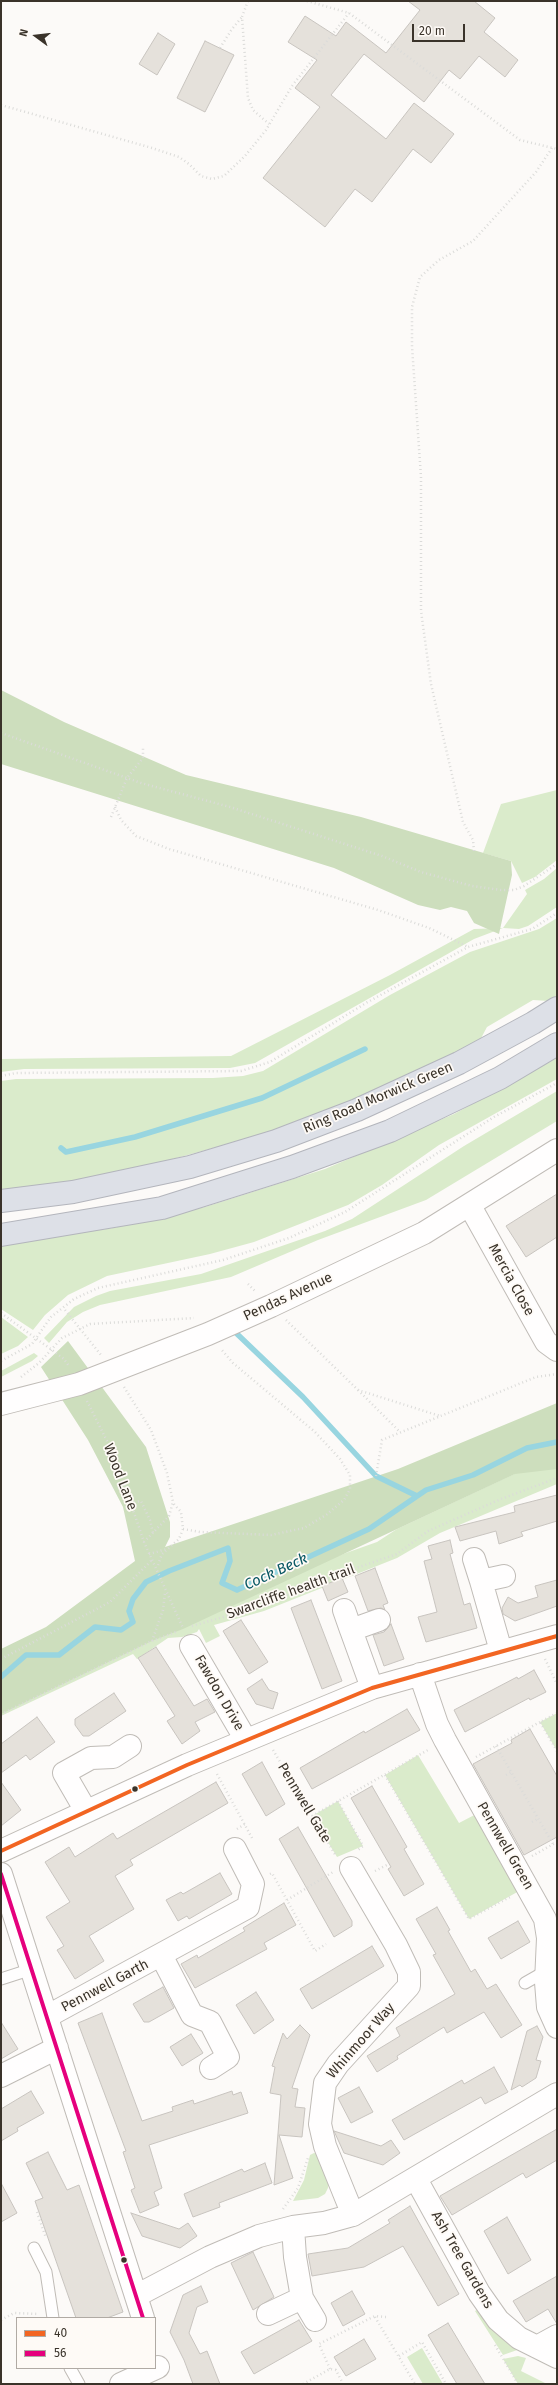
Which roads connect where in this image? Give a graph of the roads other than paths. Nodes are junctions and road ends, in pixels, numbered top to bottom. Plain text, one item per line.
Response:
1 (557, 1008) edge
2 (557, 1044) edge
3 (557, 1150) edge
4 (1, 1201) edge
5 (470, 1206) junction
6 (1, 1235) edge
7 (557, 1350) edge
8 (1, 1404) edge
9 (474, 1559) dead end
10 (504, 1576) dead end
11 (481, 1581) junction
12 (379, 1620) dead end
13 (187, 1638) road end
14 (547, 1639) edge
15 (501, 1651) junction
16 (420, 1674) junction
17 (372, 1688) junction
18 (254, 1736) junction
19 (130, 1746) dead end
20 (86, 1811) junction
21 (245, 1846) road end
22 (1, 1851) edge
23 (351, 1864) road end
24 (1, 1874) edge
25 (161, 1955) junction
26 (32, 1969) junction
27 (546, 1971) junction
28 (1, 1979) edge
29 (524, 1983) dead end
30 (48, 2016) junction
31 (557, 2027) edge
32 (57, 2048) junction
33 (211, 2068) dead end
34 (1, 2076) edge
35 (557, 2094) edge
36 (416, 2179) junction
37 (353, 2215) junction
38 (287, 2219) junction
39 (34, 2248) dead end
40 (136, 2296) junction
41 (302, 2298) junction
42 (268, 2314) dead end
43 (53, 2316) edge
44 (143, 2317) edge
45 (315, 2320) dead end
46 (557, 2336) edge
47 (537, 2347) junction
48 (557, 2358) edge
49 (71, 2369) edge
50 (159, 2370) edge
51 (79, 2384) edge
52 (121, 2384) edge

1 - 4 highway, Ring Road Morwick Green
2 - 6 highway
3 - 5 street, Pendas Avenue
5 - 7 street, Mercia Close
5 - 8 street, Pendas Avenue
9 - 11 street
10 - 11 street
11 - 15 street
12 - 17 street
13 - 18 street, Fawdon Drive
14 - 15 street
15 - 16 street
16 - 17 street
16 - 27 street, Pennwell Green
17 - 18 street
18 - 20 street
19 - 20 street
20 - 22 street
21 - 25 street, Pennwell Garth
23 - 37 street, Whinmoor Way
24 - 26 street
25 - 30 street, Pennwell Garth
25 - 33 street, Pennwell Garth
26 - 28 lane
26 - 30 street
27 - 29 lane
27 - 31 street, Pennwell Green
30 - 32 street
32 - 34 street
32 - 40 street
35 - 36 street
36 - 37 street
36 - 47 street, Ash Tree Gardens
37 - 38 street
38 - 40 street
38 - 41 street
39 - 43 lane
40 - 44 street
41 - 42 street
41 - 45 street
46 - 47 street
47 - 48 street, Ash Tree Gardens
49 - 51 lane
50 - 52 street

